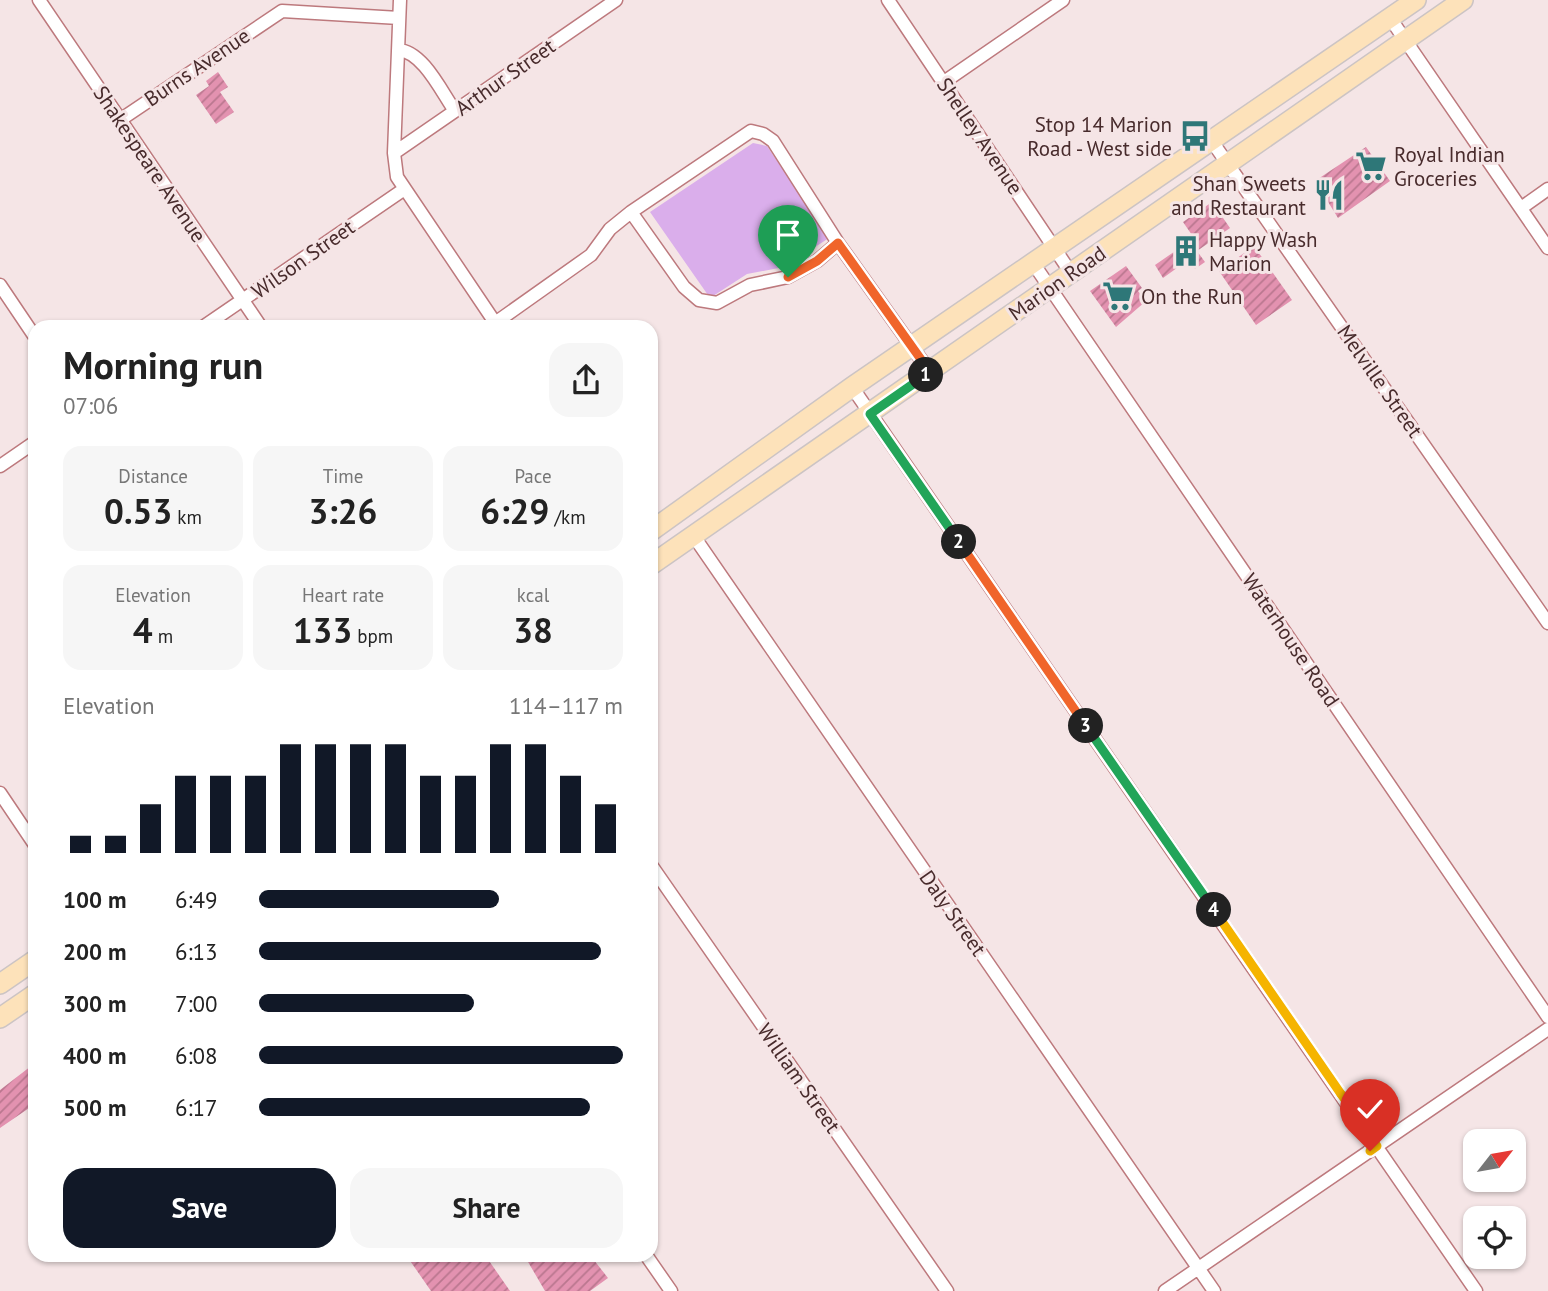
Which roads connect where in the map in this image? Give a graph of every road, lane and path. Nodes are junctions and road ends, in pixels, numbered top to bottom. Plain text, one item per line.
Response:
1 (39, 0) edge
2 (400, 0) edge
3 (616, 0) edge
4 (888, 0) edge
5 (1063, 0) edge
6 (1463, 0) edge
7 (1414, 1) edge
8 (399, 18) junction
9 (1390, 18) junction
10 (1428, 24) junction
11 (1405, 40) junction
12 (398, 50) junction
13 (944, 82) junction
14 (455, 111) junction
15 (120, 120) junction
16 (1211, 140) junction
17 (394, 153) junction
18 (1229, 164) junction
19 (1548, 189) edge
20 (403, 190) junction
21 (1521, 208) junction
22 (631, 212) junction
23 (838, 243) junction
24 (1055, 248) junction
25 (1548, 248) edge
26 (1033, 263) junction
27 (1071, 273) junction
28 (0, 285) edge
29 (1051, 288) junction
30 (242, 300) junction
31 (213, 320) edge
32 (256, 320) edge
33 (493, 320) edge
34 (503, 320) edge
35 (28, 327) edge
36 (912, 346) junction
37 (930, 372) junction
38 (852, 387) junction
39 (870, 414) junction
40 (28, 447) edge
41 (0, 466) edge
42 (658, 526) edge
43 (693, 535) junction
44 (658, 555) edge
45 (1548, 623) edge
46 (0, 793) edge
47 (28, 835) edge
48 (658, 875) edge
49 (28, 965) edge
50 (0, 984) edge
51 (28, 999) edge
52 (1548, 1017) edge
53 (0, 1018) edge
54 (1548, 1029) edge
55 (1377, 1146) junction
56 (651, 1262) edge
57 (1198, 1269) junction
58 (671, 1291) edge
59 (947, 1291) edge
60 (1165, 1291) edge
61 (1214, 1291) edge
62 (1476, 1291) edge

1 - 15 street, Shakespeare Avenue
2 - 8 street
3 - 14 street, Arthur Street
4 - 13 street, Shelley Avenue
5 - 13 street
6 - 10 main road, Marion Road
7 - 9 main road, Marion Road
7 - 10 street
8 - 12 street
8 - 15 street, Burns Avenue
9 - 11 street
9 - 16 main road, Marion Road
10 - 11 main road, Marion Road
11 - 18 main road, Marion Road
11 - 21 street
12 - 14 street
12 - 17 street
13 - 24 street, Shelley Avenue
14 - 17 street, Arthur Street
15 - 30 street, Shakespeare Avenue
16 - 18 street, Melville Street
16 - 24 main road, Marion Road
17 - 20 street
18 - 27 main road, Marion Road
18 - 45 street, Melville Street
19 - 21 street
20 - 30 street, Wilson Street
20 - 33 street
21 - 25 street
22 - 23 street
22 - 23 street
22 - 34 street
23 - 36 street
24 - 26 main road, Marion Road
24 - 27 street, Shelley Avenue
26 - 29 street, Waterhouse Road
26 - 36 main road, Marion Road
27 - 29 main road, Marion Road
28 - 35 street
29 - 37 main road, Marion Road
29 - 52 street, Waterhouse Road
30 - 31 street, Wilson Street
30 - 32 street, Shakespeare Avenue
36 - 37 street
36 - 38 main road, Marion Road
37 - 39 main road, Marion Road
38 - 39 street
38 - 42 main road, Marion Road
39 - 43 main road, Marion Road
39 - 55 street
40 - 41 street
43 - 44 main road, Marion Road
43 - 57 street, Daly Street
46 - 47 street
48 - 59 street, William Street
49 - 50 main road
51 - 53 main road
54 - 55 street
55 - 57 street
55 - 62 street
56 - 58 street
57 - 60 street
57 - 61 street, Daly Street

